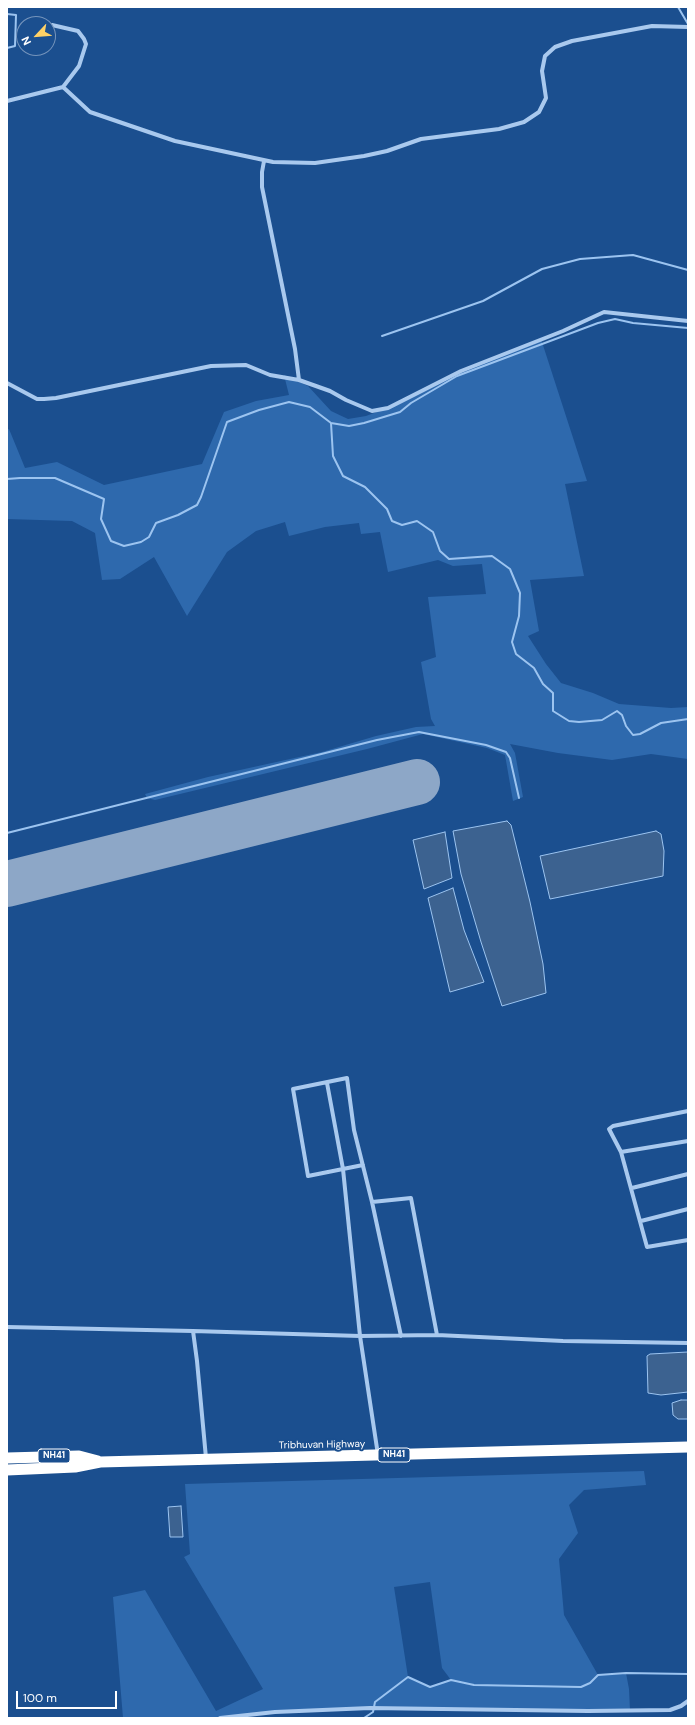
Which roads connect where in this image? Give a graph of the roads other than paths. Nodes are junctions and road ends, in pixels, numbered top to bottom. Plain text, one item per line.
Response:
1 (56, 26) edge
2 (688, 27) edge
3 (62, 87) junction
4 (7, 101) edge
5 (264, 160) junction
6 (688, 321) edge
7 (299, 380) junction
8 (7, 384) edge
9 (327, 1083) junction
10 (688, 1111) edge
11 (688, 1141) edge
12 (621, 1152) junction
13 (362, 1165) junction
14 (343, 1169) junction
15 (688, 1174) edge
16 (632, 1188) junction
17 (372, 1202) junction
18 (688, 1209) edge
19 (641, 1221) junction
20 (688, 1240) edge
21 (7, 1327) edge
22 (193, 1331) junction
23 (437, 1335) junction
24 (360, 1336) junction
25 (401, 1336) junction
26 (688, 1343) edge
27 (688, 1447) edge
28 (378, 1456) junction
29 (7, 1458) edge
30 (206, 1460) junction
31 (100, 1462) junction
32 (7, 1470) edge
33 (688, 1701) edge
34 (220, 1718) edge

1 - 3 street
2 - 5 street
3 - 4 street
3 - 5 street
5 - 7 street
6 - 7 street
7 - 8 street
9 - 13 street
9 - 14 street
9 - 14 street
10 - 12 street
11 - 12 street
12 - 16 street
13 - 14 street
13 - 17 street
14 - 24 street
15 - 16 street
16 - 19 street
17 - 23 street
17 - 25 street
18 - 19 street
19 - 20 street
21 - 22 street
22 - 24 street
22 - 30 street
23 - 25 street
23 - 26 street
24 - 25 street
24 - 28 street
27 - 28 highway, Tribhuvan Highway / NH41
28 - 30 highway, Tribhuvan Highway / NH41
29 - 31 highway, NH41
30 - 31 highway, Tribhuvan Highway / NH41
31 - 32 highway, NH41
33 - 34 street

